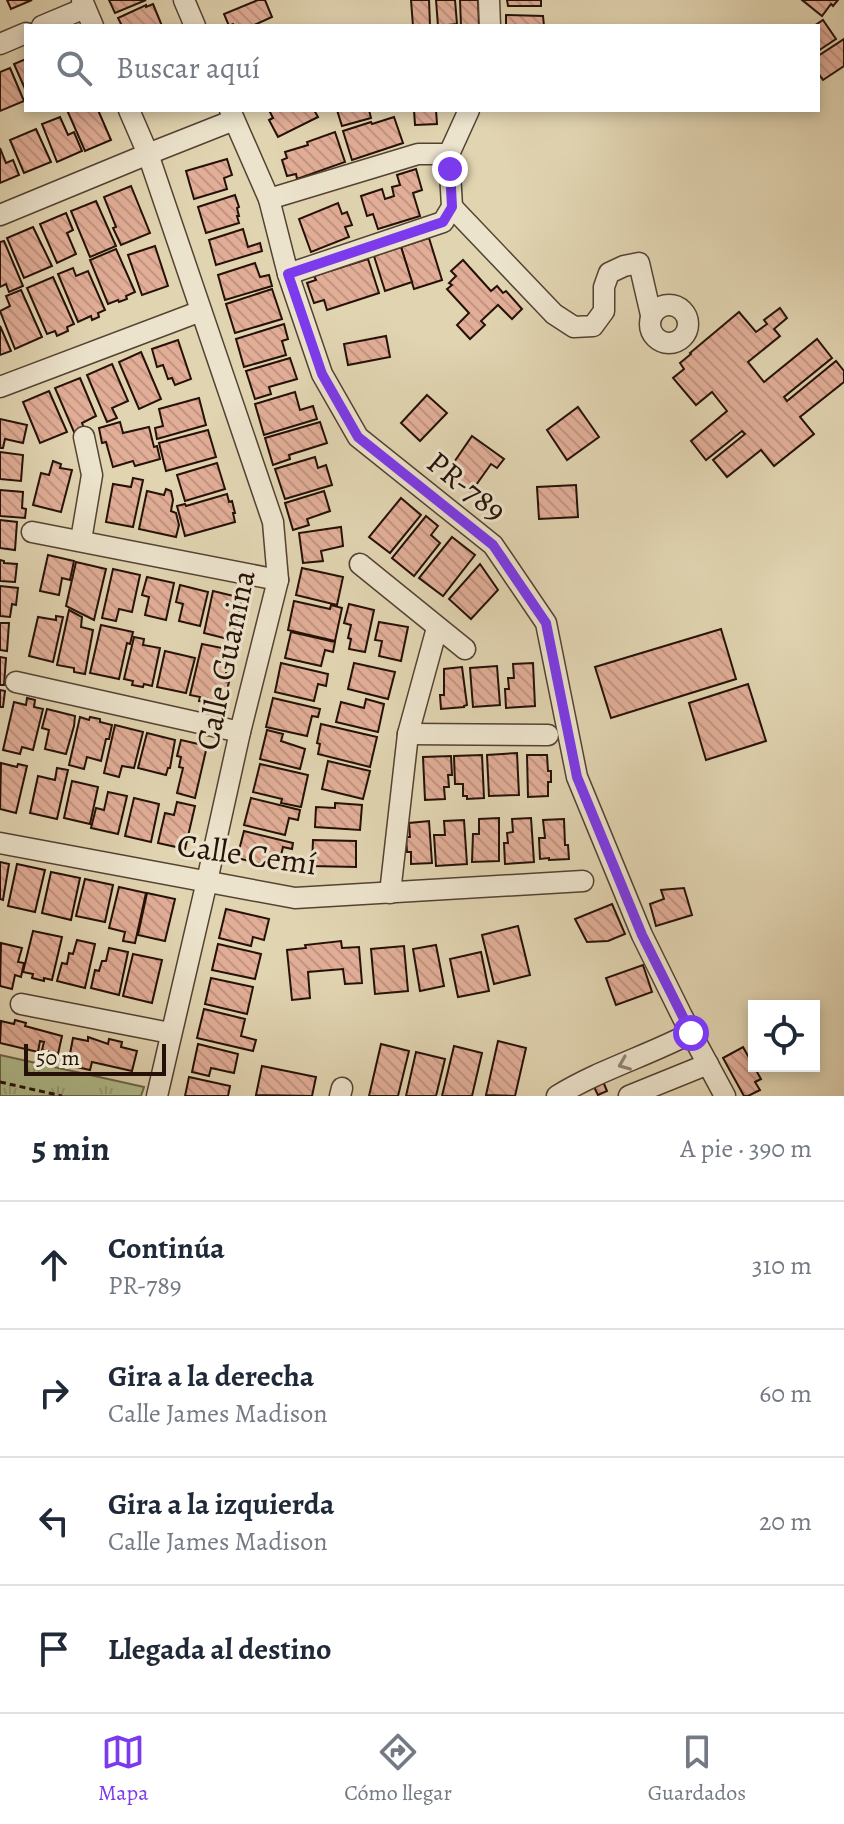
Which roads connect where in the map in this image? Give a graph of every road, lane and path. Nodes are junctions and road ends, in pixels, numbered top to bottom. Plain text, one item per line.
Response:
1 (184, 0) edge
2 (489, 0) edge
3 (86, 11) edge
4 (48, 24) edge
5 (194, 24) edge
6 (490, 24) edge
7 (24, 34) edge
8 (0, 44) edge
9 (130, 112) edge
10 (468, 112) edge
11 (232, 115) edge
12 (148, 154) junction
13 (449, 154) junction
14 (269, 199) junction
15 (452, 207) junction
16 (0, 215) edge
17 (288, 274) junction
18 (201, 311) junction
19 (651, 315) dead end
20 (0, 387) edge
21 (84, 437) dead end
22 (32, 532) dead end
23 (81, 540) junction
24 (360, 564) dead end
25 (278, 580) junction
26 (437, 628) junction
27 (465, 649) dead end
28 (16, 682) dead end
29 (240, 732) junction
30 (408, 734) junction
31 (548, 735) dead end
32 (0, 843) edge
33 (207, 881) junction
34 (583, 881) dead end
35 (390, 893) junction
36 (21, 1004) dead end
37 (170, 1033) junction
38 (691, 1033) junction
39 (708, 1064) junction
40 (0, 1082) edge
41 (62, 1096) edge
42 (157, 1096) edge
43 (557, 1096) edge
44 (629, 1096) edge
45 (725, 1096) edge

1 - 5 street
2 - 6 street
3 - 4 street
7 - 8 street
9 - 12 street, Calle Guanina
10 - 13 street
11 - 12 street
11 - 14 street, PR-789 / PR-789
12 - 16 street
12 - 18 street, Calle Guanina
13 - 14 street
13 - 15 street
14 - 17 street, PR-789 / PR-789
15 - 17 street
15 - 19 street
17 - 38 street, PR-789 / PR-789
18 - 20 street
18 - 25 street, Calle Guanina
21 - 23 street
22 - 23 street
23 - 25 street
24 - 26 street
25 - 29 street, Calle Guanina
26 - 27 street
26 - 30 street
28 - 29 street
29 - 33 street, Calle Guanina
30 - 31 street
30 - 35 street
32 - 33 street, Calle Cemí
33 - 35 street, Calle Cemí
33 - 37 street, Calle Guanina
34 - 35 street, Calle Cemí
36 - 37 street
37 - 42 street, Calle Guanina
38 - 39 street, PR-789 / PR-789
38 -> 43 street
39 - 44 street
39 - 45 street, PR-789 / PR-789
40 - 41 path

